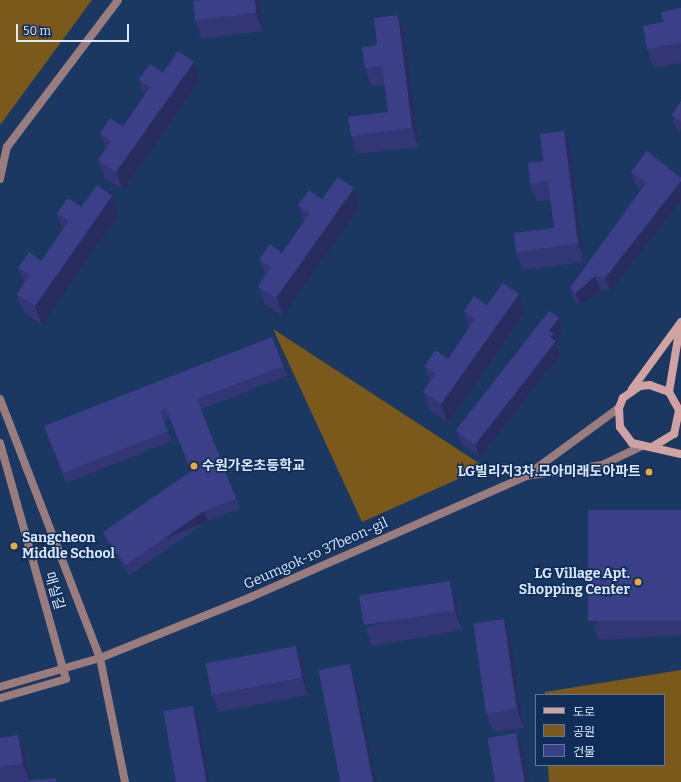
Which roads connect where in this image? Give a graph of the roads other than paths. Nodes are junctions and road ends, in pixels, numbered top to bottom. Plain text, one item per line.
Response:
1 (118, 0) edge
2 (0, 179) edge
3 (681, 323) edge
4 (630, 391) junction
5 (669, 392) junction
6 (0, 399) edge
7 (619, 408) junction
8 (680, 411) edge
9 (0, 443) edge
10 (642, 446) junction
11 (652, 447) junction
12 (681, 454) edge
13 (526, 476) junction
14 (100, 658) junction
15 (63, 669) junction
16 (0, 687) edge
17 (0, 698) edge
18 (125, 782) edge

1 - 2 street
3 - 4 main road
3 - 5 main road
4 - 5 main road
4 - 7 main road
5 - 8 main road
6 - 14 street
7 - 10 main road
7 - 13 street
8 - 11 main road
9 - 15 street, 매실길
10 - 11 main road
10 - 13 street, Geumgok-ro 37beon-gil
11 - 12 main road
13 - 14 street, Geumgok-ro 37beon-gil
14 - 15 street, Geumgok-ro 37beon-gil
14 - 18 street
15 - 16 street, Geumgok-ro 37beon-gil
15 - 17 street

